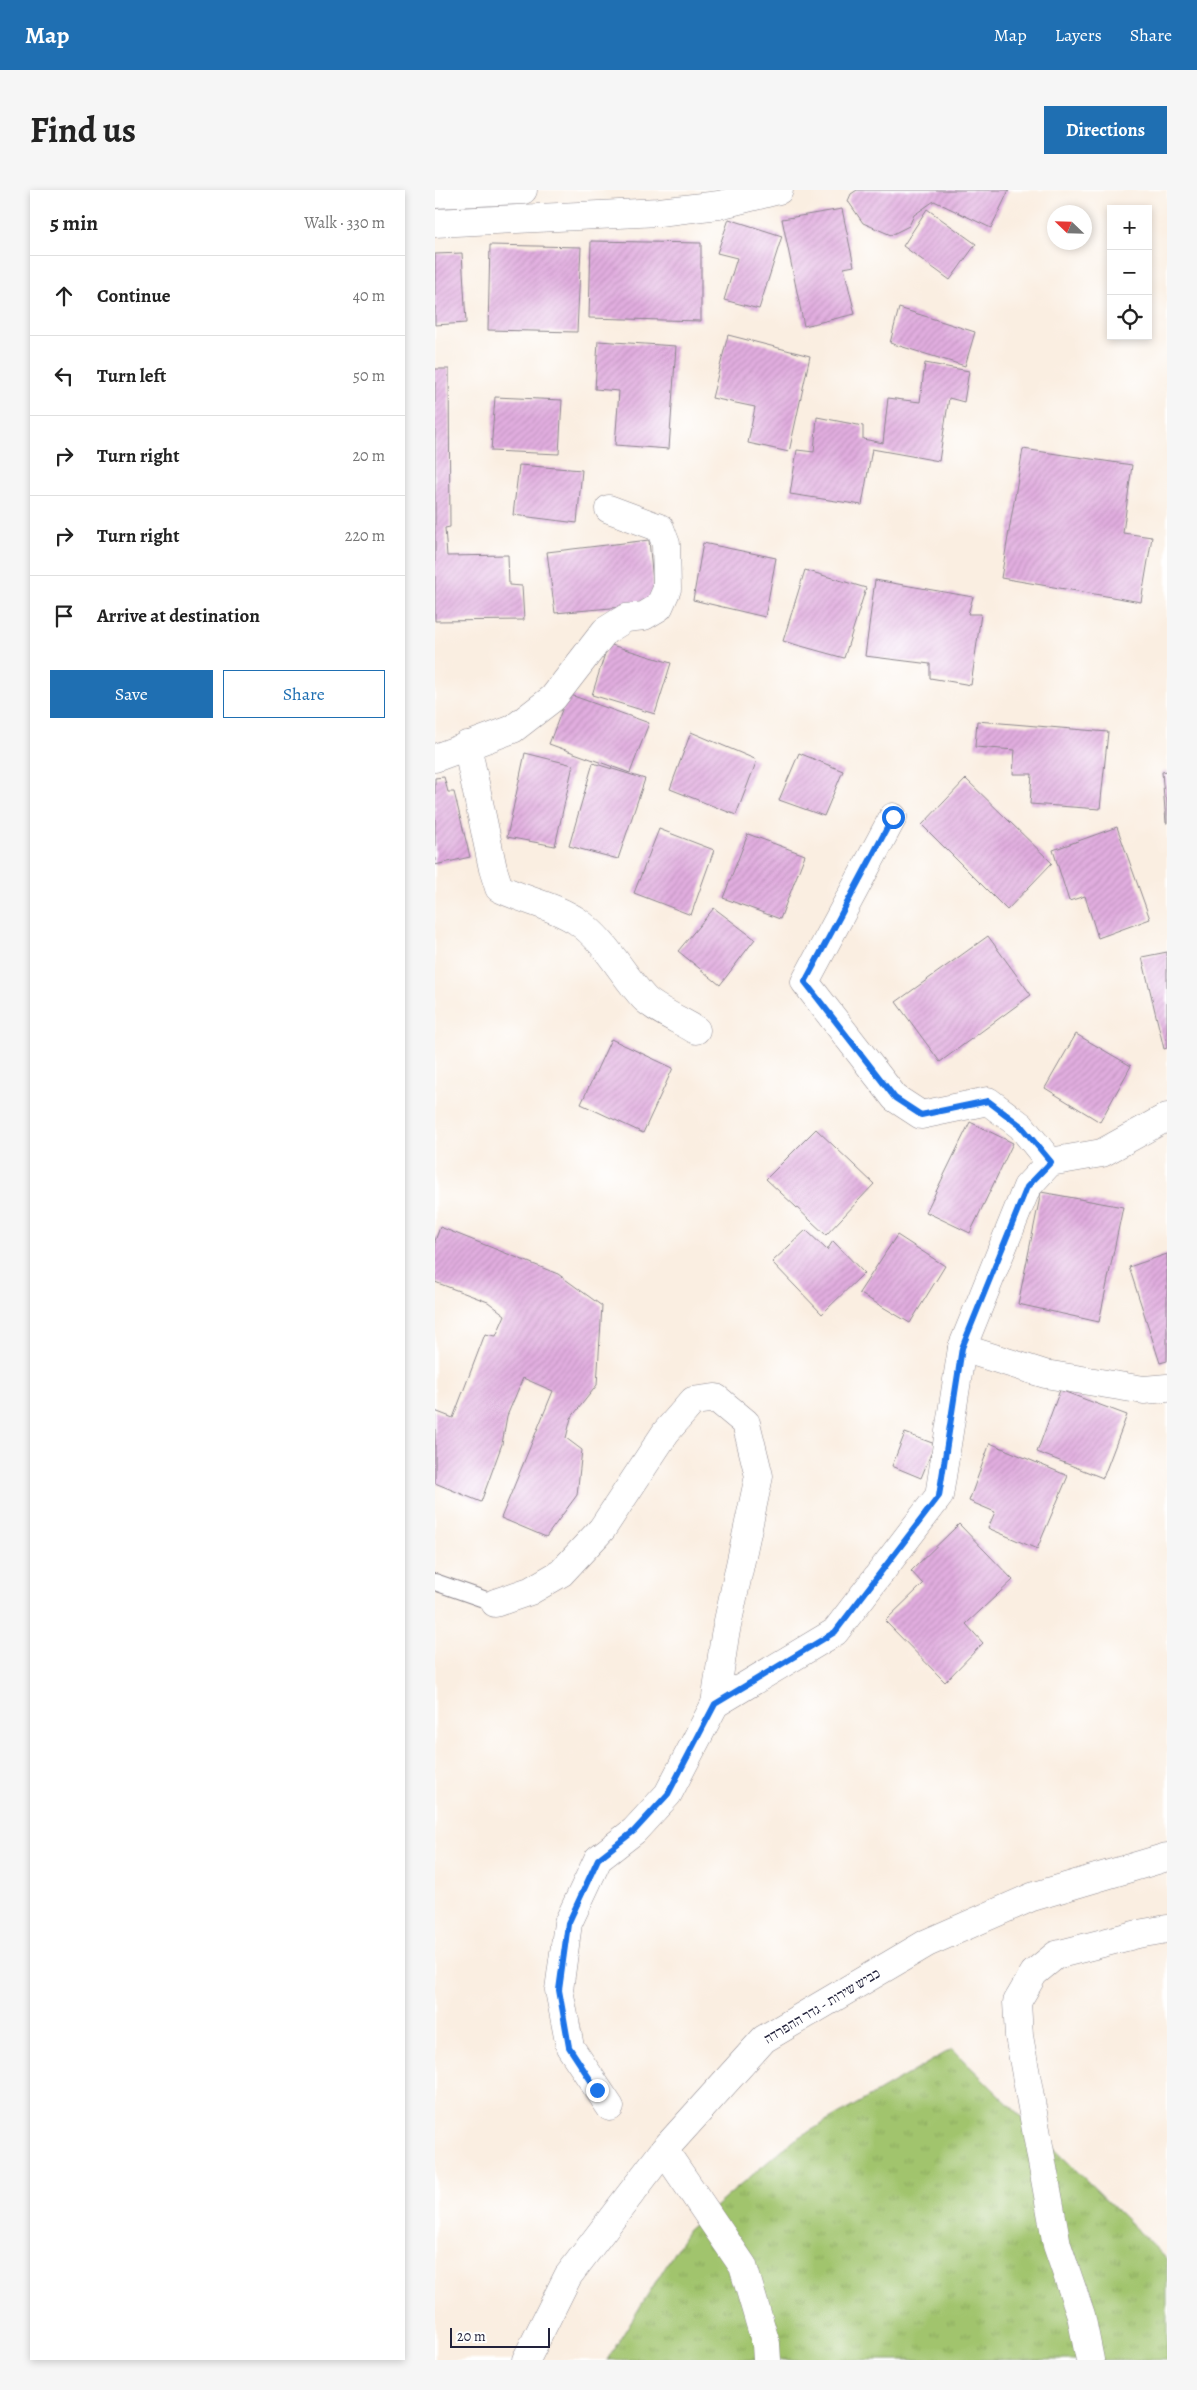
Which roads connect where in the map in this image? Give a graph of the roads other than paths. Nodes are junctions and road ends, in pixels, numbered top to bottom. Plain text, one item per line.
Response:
1 (523, 190) edge
2 (779, 190) edge
3 (435, 194) edge
4 (435, 223) edge
5 (609, 509) dead end
6 (467, 745) junction
7 (435, 758) edge
8 (893, 817) dead end
9 (696, 1030) dead end
10 (1167, 1117) edge
11 (1051, 1162) junction
12 (962, 1348) junction
13 (1167, 1388) edge
14 (435, 1582) edge
15 (495, 1603) joint
16 (715, 1704) junction
17 (1167, 1857) edge
18 (1167, 1929) edge
19 (610, 2107) dead end
20 (664, 2150) junction
21 (526, 2360) edge
22 (767, 2360) edge
23 (1090, 2360) edge

1 - 3 street
2 - 4 street
5 - 6 street
6 - 7 street
6 - 9 street
8 - 11 street
10 - 11 street
11 - 12 street
12 - 13 street
12 - 16 street
14 - 15 lane
15 - 16 street
16 - 19 street
17 - 20 street, כביש שירות - גדר ההפרדה
18 - 23 street
20 - 21 street, כביש שירות - גדר ההפרדה
20 - 22 street

